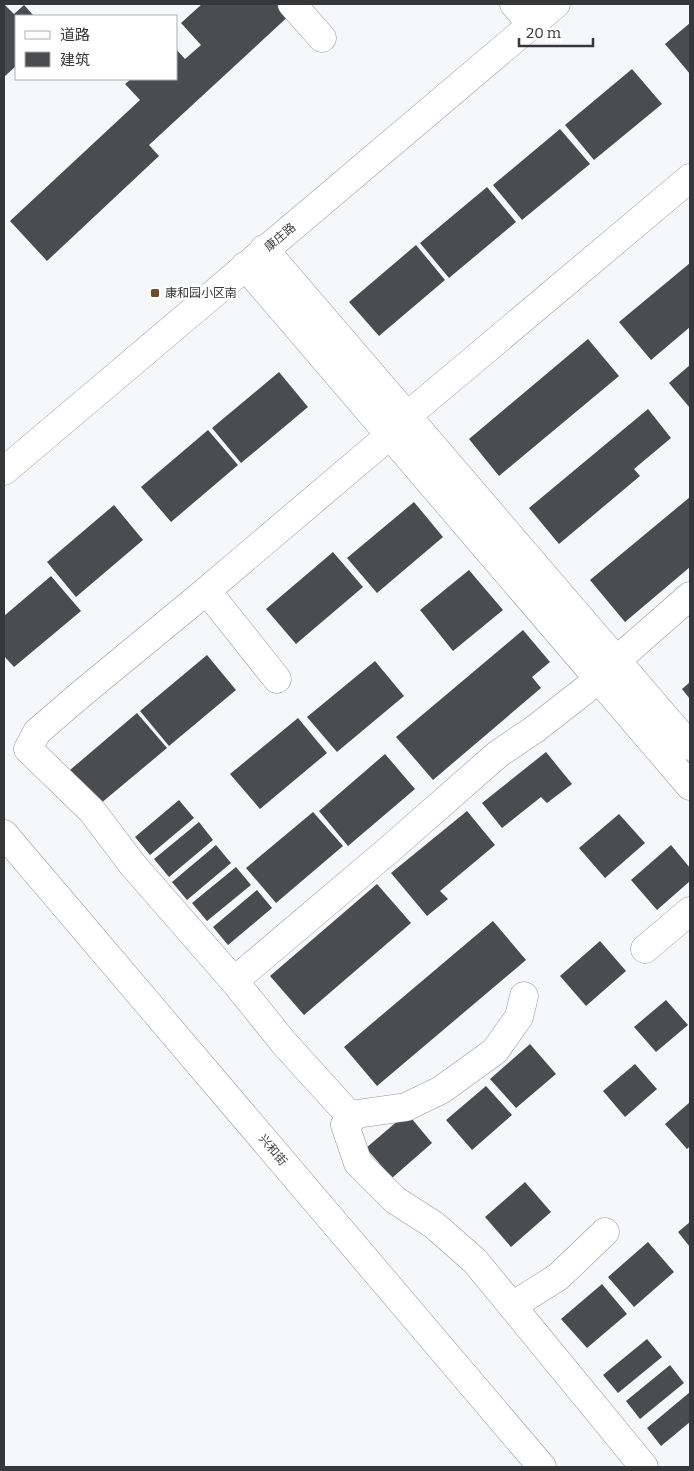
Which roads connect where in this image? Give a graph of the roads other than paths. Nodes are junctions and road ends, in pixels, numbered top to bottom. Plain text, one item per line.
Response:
1 (292, 4) edge
2 (514, 4) edge
3 (556, 4) edge
4 (532, 25) junction
5 (322, 38) dead end
6 (690, 178) edge
7 (255, 258) junction
8 (398, 425) junction
9 (4, 471) edge
10 (206, 591) junction
11 (690, 596) edge
12 (600, 661) junction
13 (278, 679) dead end
14 (628, 693) junction
15 (690, 746) edge
16 (690, 786) edge
17 (4, 834) edge
18 (690, 911) edge
19 (645, 949) dead end
20 (234, 981) junction
21 (524, 996) dead end
22 (352, 1118) junction
23 (605, 1232) dead end
24 (512, 1306) junction
25 (542, 1467) edge
26 (644, 1467) edge

1 - 5 street
2 - 4 street
3 - 4 street, 康庄路
4 - 7 street, 康庄路
6 - 8 street
7 - 8 street
7 - 9 street, 康庄路
8 - 10 street
8 - 12 street
10 - 13 street
10 - 20 street
11 - 12 street
12 - 14 street
12 - 20 street
14 - 15 street
14 - 16 street
17 - 25 street, 兴和街
18 - 19 street
20 - 22 street
21 - 22 street
22 - 24 street
23 - 24 street
24 - 26 street

